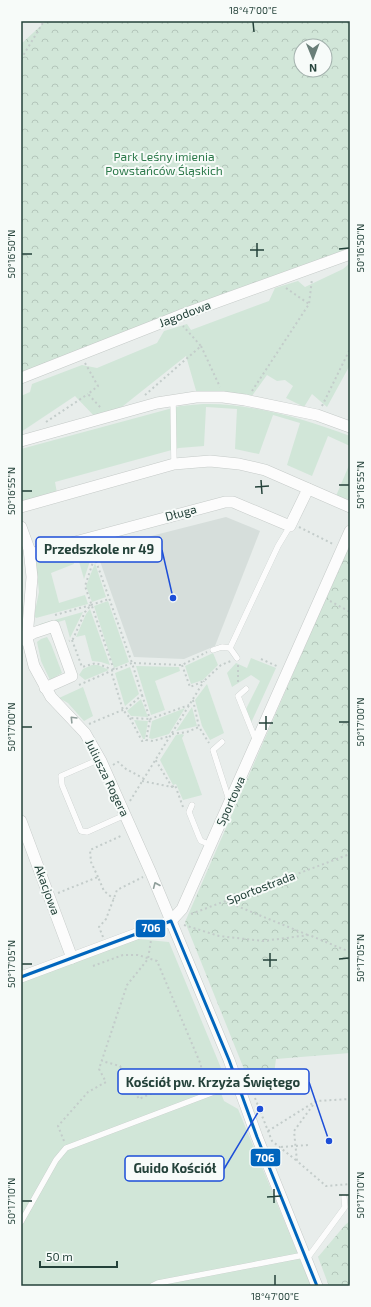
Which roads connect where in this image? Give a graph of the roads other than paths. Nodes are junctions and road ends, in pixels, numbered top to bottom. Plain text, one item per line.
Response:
1 (350, 254) edge
2 (21, 378) edge
3 (173, 399) junction
4 (350, 427) edge
5 (21, 441) edge
6 (174, 464) junction
7 (308, 489) junction
8 (21, 507) edge
9 (350, 507) edge
10 (290, 525) junction
11 (21, 527) edge
12 (350, 531) edge
13 (30, 554) junction
14 (24, 639) edge
15 (230, 648) junction
16 (213, 650) road end
17 (237, 658) road end
18 (45, 688) junction
19 (246, 688) dead end
20 (222, 742) dead end
21 (256, 742) junction
22 (103, 764) junction
23 (230, 802) junction
24 (192, 805) dead end
25 (124, 813) junction
26 (21, 822) edge
27 (211, 845) junction
28 (171, 921) junction
29 (72, 958) junction
30 (21, 977) edge
31 (238, 1083) junction
32 (344, 1197) dead end
33 (21, 1222) edge
34 (305, 1258) junction
35 (174, 1280) junction
36 (152, 1286) edge
37 (169, 1286) edge
38 (317, 1286) edge

1 - 2 street, Jagodowa
3 - 4 street
3 - 5 street
3 - 6 lane
6 - 7 street
6 - 8 street
7 - 9 street
7 - 10 street
10 - 13 street, Długa
10 - 15 lane
11 - 13 street, Juliusza Rogera
12 - 21 street, Sportowa
13 - 14 street, Juliusza Rogera
14 - 18 street, Juliusza Rogera
14 - 18 street
15 - 16 lane
15 - 17 lane
22 -> 18 street, Juliusza Rogera
19 - 21 lane
20 - 23 lane
21 - 23 street, Sportowa
22 - 25 street, Juliusza Rogera
22 - 25 lane
23 - 27 street, Sportowa
24 - 27 lane
28 -> 25 street, Juliusza Rogera
26 - 29 street, Akacjowa
27 - 28 street, Sportowa
28 - 29 street
28 - 31 street, Juliusza Rogera
29 - 30 street
31 - 33 lane
31 - 34 street, Juliusza Rogera
32 - 34 lane
34 - 35 lane
34 - 38 street, Juliusza Rogera
35 - 36 lane
35 - 37 lane

